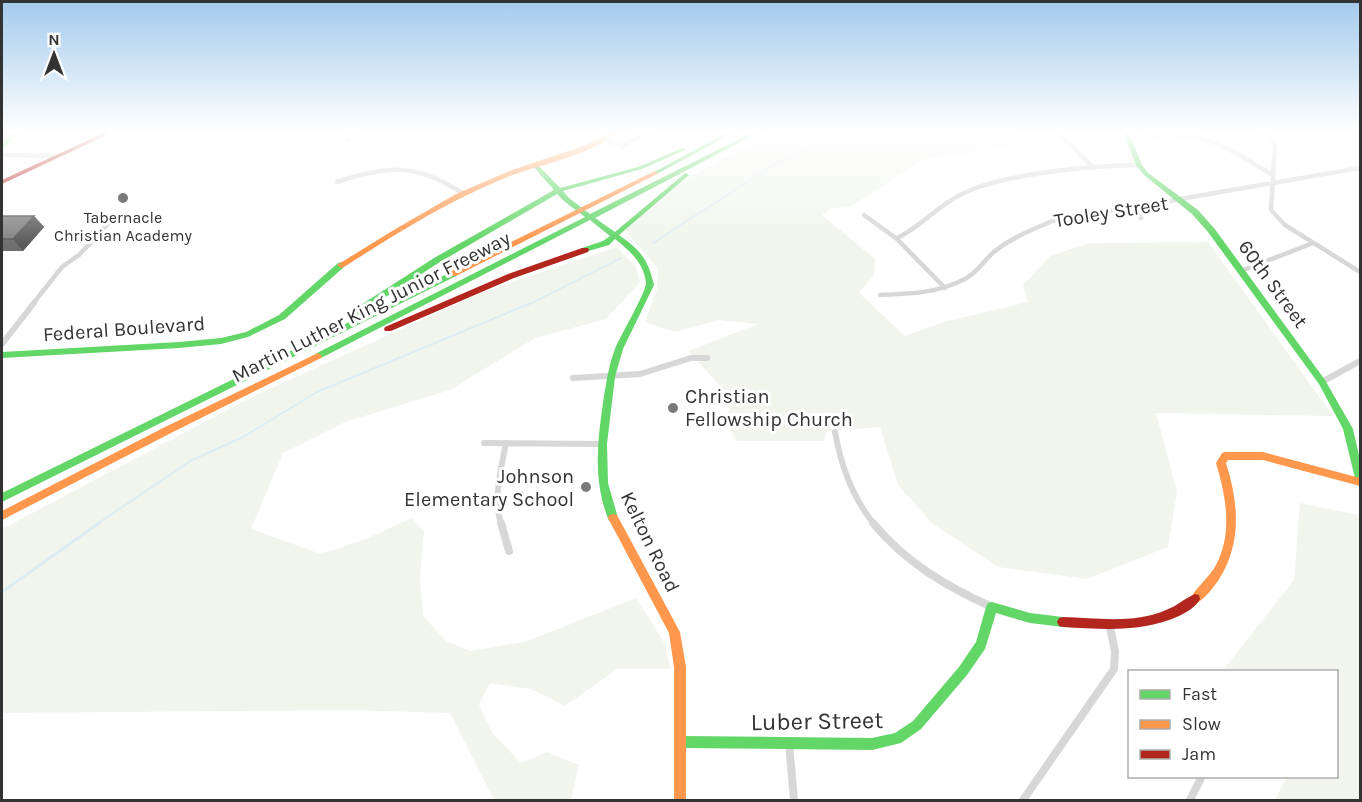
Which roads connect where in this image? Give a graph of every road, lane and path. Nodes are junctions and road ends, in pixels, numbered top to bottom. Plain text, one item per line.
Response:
1 (16, 169) edge
2 (27, 169) edge
3 (521, 169) edge
4 (539, 169) edge
5 (635, 169) edge
6 (662, 169) edge
7 (682, 169) edge
8 (694, 169) edge
9 (1083, 169) edge
10 (1142, 169) edge
11 (1263, 169) edge
12 (1273, 169) edge
13 (1352, 169) edge
14 (1273, 175) junction
15 (2, 176) edge
16 (2, 182) edge
17 (338, 182) dead end
18 (1271, 184) junction
19 (557, 190) junction
20 (462, 194) junction
21 (1180, 201) junction
22 (1133, 209) junction
23 (864, 215) dead end
24 (1141, 218) dead end
25 (109, 224) dead end
26 (616, 235) junction
27 (897, 238) junction
28 (1313, 243) junction
29 (1241, 271) junction
30 (1360, 272) edge
31 (945, 288) junction
32 (880, 296) dead end
33 (2, 344) edge
34 (339, 346) junction
35 (2, 355) edge
36 (707, 358) dead end
37 (1360, 361) edge
38 (611, 377) junction
39 (573, 378) dead end
40 (1322, 382) junction
41 (170, 413) junction
42 (835, 432) dead end
43 (484, 443) dead end
44 (506, 443) junction
45 (602, 444) junction
46 (1360, 480) edge
47 (2, 497) edge
48 (2, 516) edge
49 (509, 551) dead end
50 (992, 607) junction
51 (1109, 622) junction
52 (681, 742) junction
53 (789, 743) junction
54 (1202, 778) edge
55 (680, 801) edge
56 (794, 801) edge
57 (1023, 801) edge
58 (1190, 801) edge

1 - 15 main road
2 - 16 main road
3 - 20 main road, Federal Boulevard
4 - 19 main road, Kelton Road
5 - 19 main road
6 - 41 main road, Martin Luther King Junior Freeway
7 - 34 main road, Martin Luther King Junior Freeway
8 - 26 main road
9 - 27 street
10 - 21 main road, 60th Street
11 - 14 street
12 - 14 street
13 - 18 street, Tooley Street
14 - 18 street
17 - 20 street
18 - 21 street, Tooley Street
18 - 28 street
19 - 26 main road, Kelton Road
19 - 41 main road
20 - 35 main road, Federal Boulevard
21 - 22 street, Tooley Street
21 - 29 main road, 60th Street
22 - 24 street
22 - 31 street, Tooley Street
23 - 27 street
25 - 33 street
26 - 34 main road
26 - 38 main road, Kelton Road
27 - 31 street
28 - 29 street
28 - 30 street
29 - 40 main road, 60th Street
31 - 32 street, Tooley Street
34 - 48 main road, Martin Luther King Junior Freeway
36 - 38 street
37 - 40 street
38 - 39 street
38 - 45 main road, Kelton Road
40 - 46 main road, 60th Street
41 - 47 main road, Martin Luther King Junior Freeway
42 - 50 street
43 - 44 street
44 - 45 street
44 - 49 street
45 - 52 main road, Kelton Road
46 - 51 main road
50 - 51 main road
50 - 53 main road, Luber Street
51 - 57 street
52 - 53 main road, Luber Street
52 - 55 main road, Kelton Road
53 - 56 street
54 - 58 street

